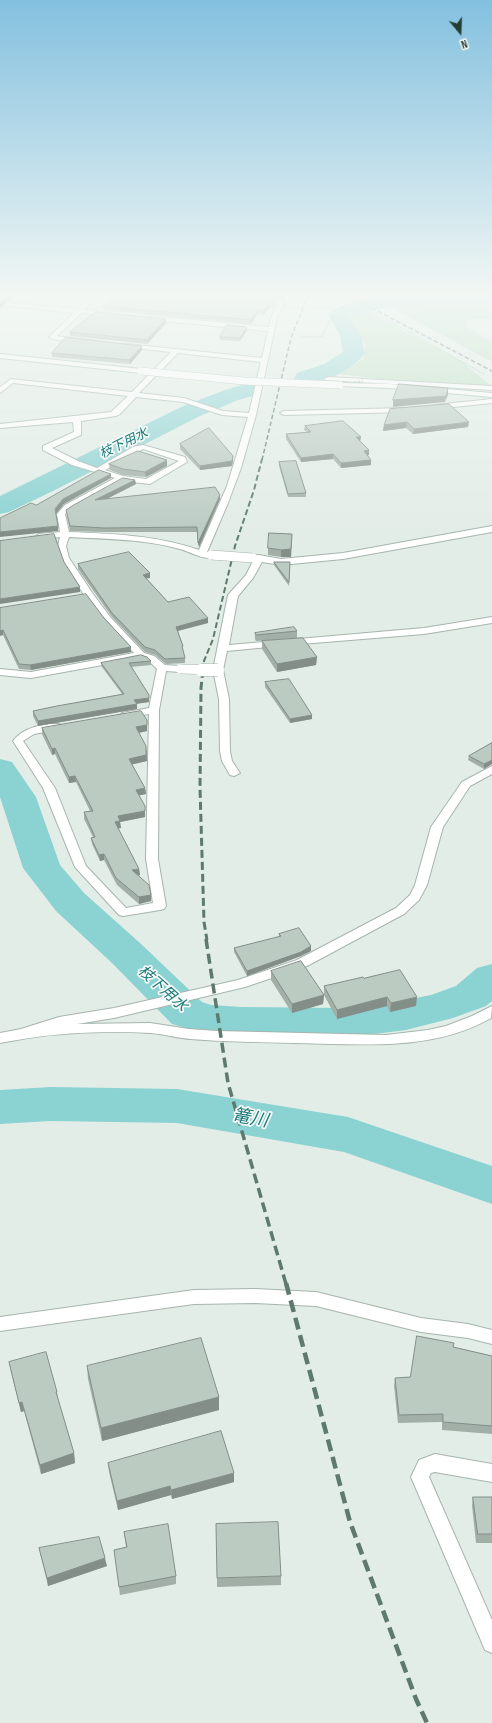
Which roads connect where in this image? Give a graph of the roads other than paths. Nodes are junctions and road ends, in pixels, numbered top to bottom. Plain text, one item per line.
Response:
1 (153, 375) edge
2 (186, 375) edge
3 (261, 375) edge
4 (328, 379) dead end
5 (492, 388) edge
6 (0, 391) edge
7 (134, 395) junction
8 (492, 395) edge
9 (492, 401) edge
10 (429, 407) edge
11 (416, 409) edge
12 (284, 413) dead end
13 (252, 415) junction
14 (77, 420) junction
15 (0, 426) edge
16 (94, 470) junction
17 (122, 478) junction
18 (492, 529) edge
19 (65, 534) junction
20 (29, 539) edge
21 (207, 554) junction
22 (256, 558) junction
23 (492, 620) edge
24 (223, 649) junction
25 (141, 654) junction
26 (162, 668) junction
27 (218, 670) junction
28 (0, 672) edge
29 (154, 710) junction
30 (115, 717) edge
31 (68, 725) edge
32 (492, 769) edge
33 (234, 773) dead end
34 (492, 1011) edge
35 (25, 1033) junction
36 (0, 1038) edge
37 (0, 1324) edge
38 (492, 1337) edge
39 (492, 1473) edge
40 (492, 1643) edge

1 - 7 street
2 - 8 street, bridge
3 - 13 street
4 - 5 street
6 - 7 street
7 - 13 street
7 - 14 street
9 - 10 street
11 - 12 street
13 - 21 street
14 - 15 street
14 - 16 street
16 - 17 street
16 - 17 street
17 - 19 street
18 - 22 street
19 - 20 street
19 - 21 street
19 - 25 street
21 - 22 street, bridge
22 - 24 street
23 - 24 street
24 - 27 street
25 - 26 street
25 - 28 street
26 - 27 street, bridge
26 - 29 street
27 - 33 street
29 - 30 street
29 - 31 street
32 - 35 street
34 - 35 street
35 - 36 street
37 - 38 street
39 - 40 street

